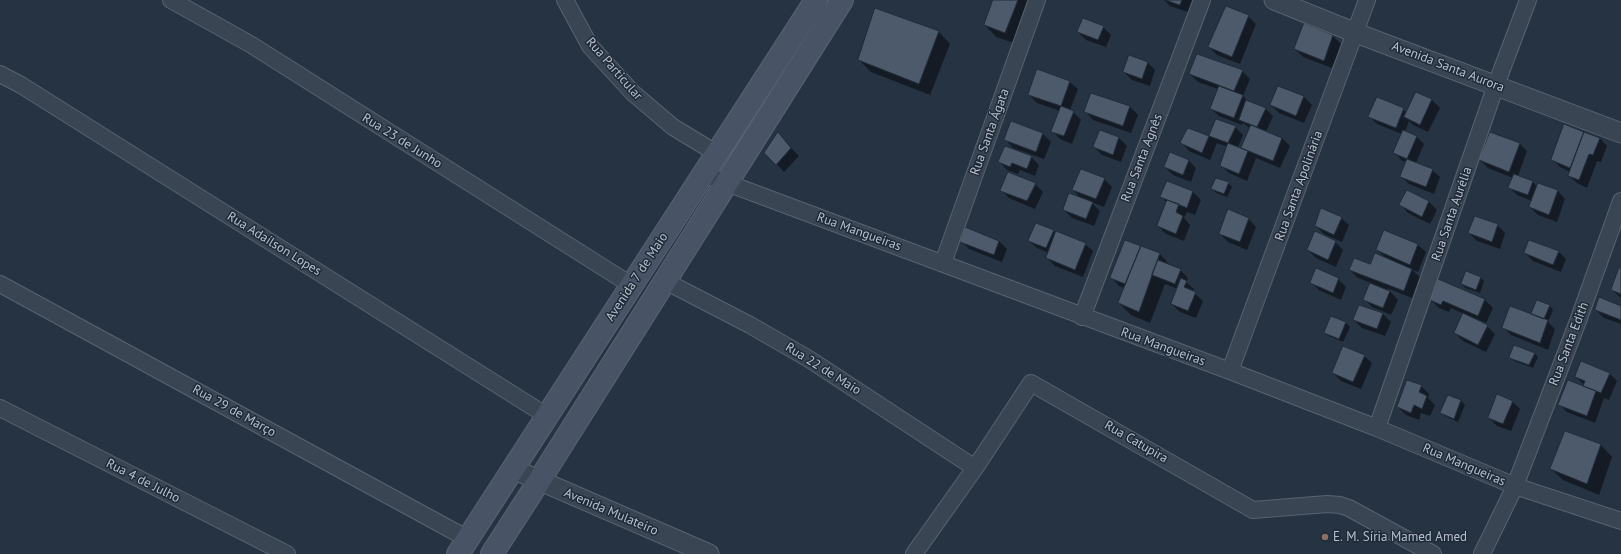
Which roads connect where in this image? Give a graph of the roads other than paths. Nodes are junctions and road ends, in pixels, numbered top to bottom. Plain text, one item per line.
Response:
1 (171, 0) edge
2 (565, 0) edge
3 (816, 0) edge
4 (842, 0) edge
5 (1037, 0) edge
6 (1202, 0) edge
7 (1274, 0) edge
8 (1367, 0) edge
9 (1528, 0) edge
10 (1356, 33) junction
11 (0, 74) edge
12 (1496, 85) junction
13 (1621, 134) edge
14 (716, 153) junction
15 (703, 174) junction
16 (727, 183) junction
17 (1621, 201) edge
18 (943, 263) junction
19 (665, 281) junction
20 (0, 284) edge
21 (631, 285) junction
22 (1082, 317) junction
23 (1230, 371) junction
24 (0, 408) edge
25 (547, 416) junction
26 (1377, 428) junction
27 (975, 468) junction
28 (513, 469) junction
29 (539, 481) junction
30 (1515, 486) junction
31 (1621, 521) edge
32 (463, 547) edge
33 (705, 553) edge
34 (287, 554) edge
35 (492, 554) edge
36 (914, 554) edge
37 (1433, 554) edge
38 (1482, 554) edge

1 - 21 street, Rua 23 de Junho
2 - 14 street, Rua Particular
3 - 14 main road, Avenida 7 de Maio
4 - 16 main road, Avenida 7 de Maio
5 - 18 street, Rua Santa Ágata
6 - 22 street, Rua Santa Agnês
7 - 10 street, Avenida Santa Aurora
8 - 10 street, Rua Santa Apolinária
9 - 12 street, Rua Santa Aurélia
10 - 12 street, Avenida Santa Aurora
10 - 23 street, Rua Santa Apolinária
11 - 25 street, Rua Adaílson Lopes
12 - 13 street, Avenida Santa Aurora
12 - 26 street, Rua Santa Aurélia
14 - 15 main road, Avenida 7 de Maio
15 - 16 street, Rua Mangueiras
15 - 21 main road, Avenida 7 de Maio
16 - 18 street, Rua Mangueiras
16 - 19 main road, Avenida 7 de Maio
17 - 30 street, Rua Santa Edith
18 - 22 street, Rua Mangueiras
19 - 27 street, Rua 22 de Maio
19 - 29 main road, Avenida 7 de Maio
20 - 32 street, Rua 29 de Março
21 - 25 main road, Avenida 7 de Maio
22 - 23 street, Rua Mangueiras
23 - 26 street, Rua Mangueiras
24 - 34 street, Rua 4 de Julho
25 - 28 main road, Avenida 7 de Maio
26 - 30 street, Rua Mangueiras
27 - 36 street, Rua Catupira
27 - 37 street, Rua Catupira
28 - 29 street, Avenida Mulateiro
28 - 32 main road, Avenida 7 de Maio
29 - 33 street, Avenida Mulateiro
29 - 35 main road, Avenida 7 de Maio
30 - 31 street, Rua Mangueiras
30 - 38 street

